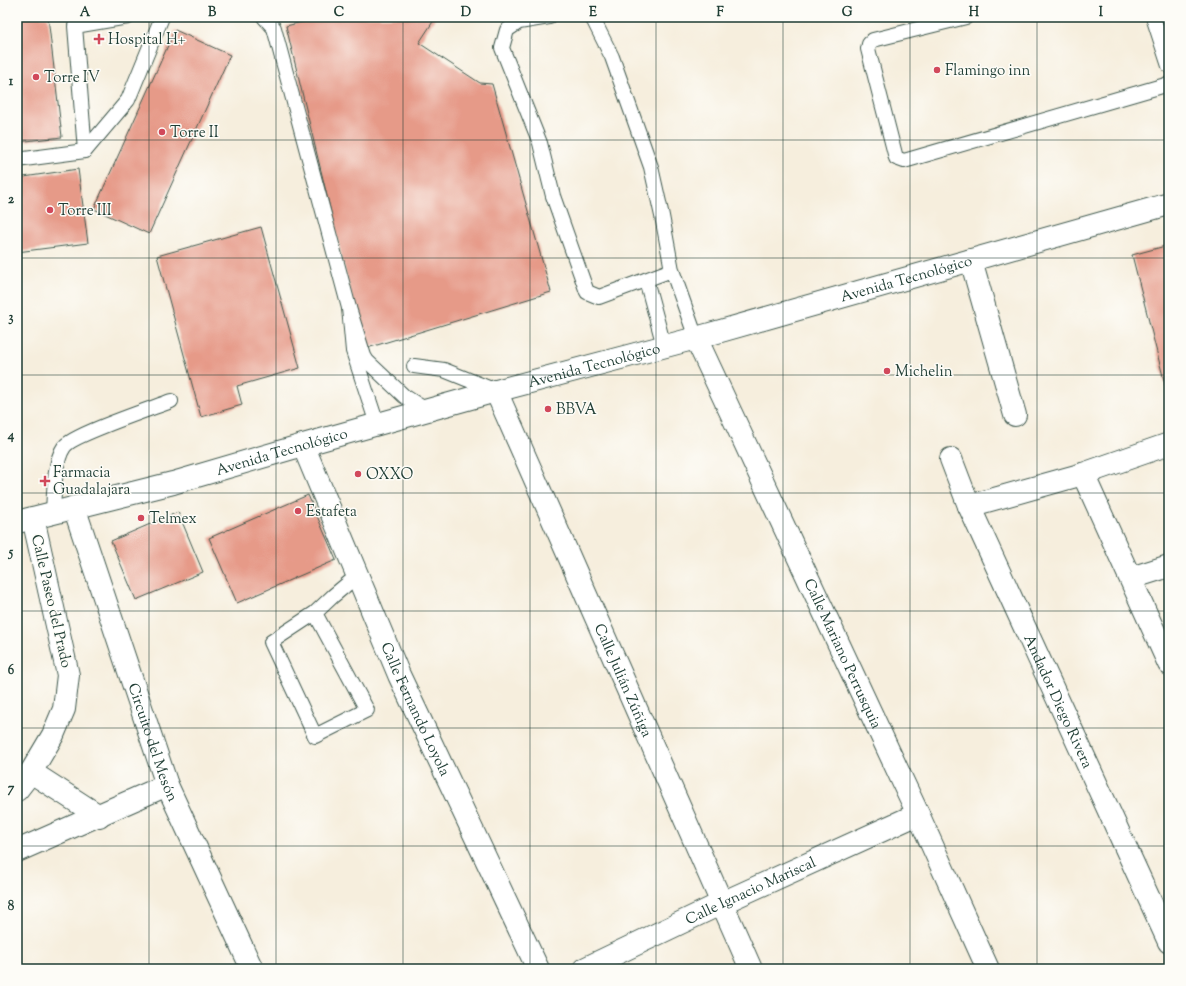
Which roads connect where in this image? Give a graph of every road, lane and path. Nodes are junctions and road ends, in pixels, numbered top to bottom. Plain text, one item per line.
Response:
1 (128, 17) edge
2 (162, 17) edge
3 (264, 17) edge
4 (549, 17) edge
5 (591, 17) edge
6 (966, 17) edge
7 (1153, 17) edge
8 (277, 22) edge
9 (1169, 66) edge
10 (1169, 84) edge
11 (85, 151) junction
12 (17, 160) edge
13 (1169, 204) edge
14 (971, 260) junction
15 (672, 270) junction
16 (646, 280) junction
17 (349, 308) junction
18 (696, 338) junction
19 (664, 346) junction
20 (414, 366) dead end
21 (496, 391) junction
22 (171, 401) dead end
23 (426, 410) junction
24 (1014, 416) dead end
25 (377, 424) junction
26 (1169, 444) edge
27 (303, 445) junction
28 (951, 459) dead end
29 (1082, 474) junction
30 (968, 506) junction
31 (74, 507) junction
32 (35, 518) edge
33 (1169, 566) edge
34 (358, 575) junction
35 (1131, 578) junction
36 (315, 614) junction
37 (1169, 664) edge
38 (31, 772) junction
39 (167, 785) junction
40 (17, 790) edge
41 (918, 814) junction
42 (99, 816) junction
43 (17, 851) edge
44 (722, 904) junction
45 (1169, 942) edge
46 (252, 969) edge
47 (538, 969) edge
48 (584, 969) edge
49 (750, 969) edge
50 (988, 969) edge

1 - 11 lane
2 - 11 lane
3 - 8 lane
4 - 16 lane
5 - 15 lane
6 - 10 lane
7 - 9 lane
8 - 17 lane
11 - 12 lane
13 - 14 street, Avenida Tecnológico
14 - 18 street, Avenida Tecnológico
14 - 24 street
15 - 16 lane
15 - 18 lane
16 - 19 lane
17 - 23 lane
17 - 25 lane
18 - 19 street, Avenida Tecnológico
18 - 41 street, Calle Mariano Perrusquia
19 - 21 street, Avenida Tecnológico
20 - 21 lane
21 - 23 street, Avenida Tecnológico
21 - 44 street, Calle Julián Zúñiga
22 - 32 lane
23 - 25 street, Avenida Tecnológico
25 - 27 street, Avenida Tecnológico
26 - 29 street
27 - 31 street, Avenida Tecnológico
27 - 34 street, Calle Fernando Loyola
28 - 30 street, Andador Diego Rivera
29 - 30 street
29 - 35 street
30 - 45 street, Andador Diego Rivera
31 - 32 street, Avenida Tecnológico
31 - 39 street, Circuito del Mesón
32 - 38 street, Calle Paseo del Prado
33 - 35 street
34 - 36 lane
34 - 47 street, Calle Fernando Loyola
35 - 37 street
36 - 36 lane
38 - 40 street, Calle Paseo del Prado
38 - 42 street
39 - 42 street
39 - 46 street, Circuito del Mesón
41 - 44 street, Calle Ignacio Mariscal
41 - 50 street, Calle Mariano Perrusquia
42 - 43 street
44 - 48 street, Calle Ignacio Mariscal
44 - 49 street, Calle Julián Zúñiga

